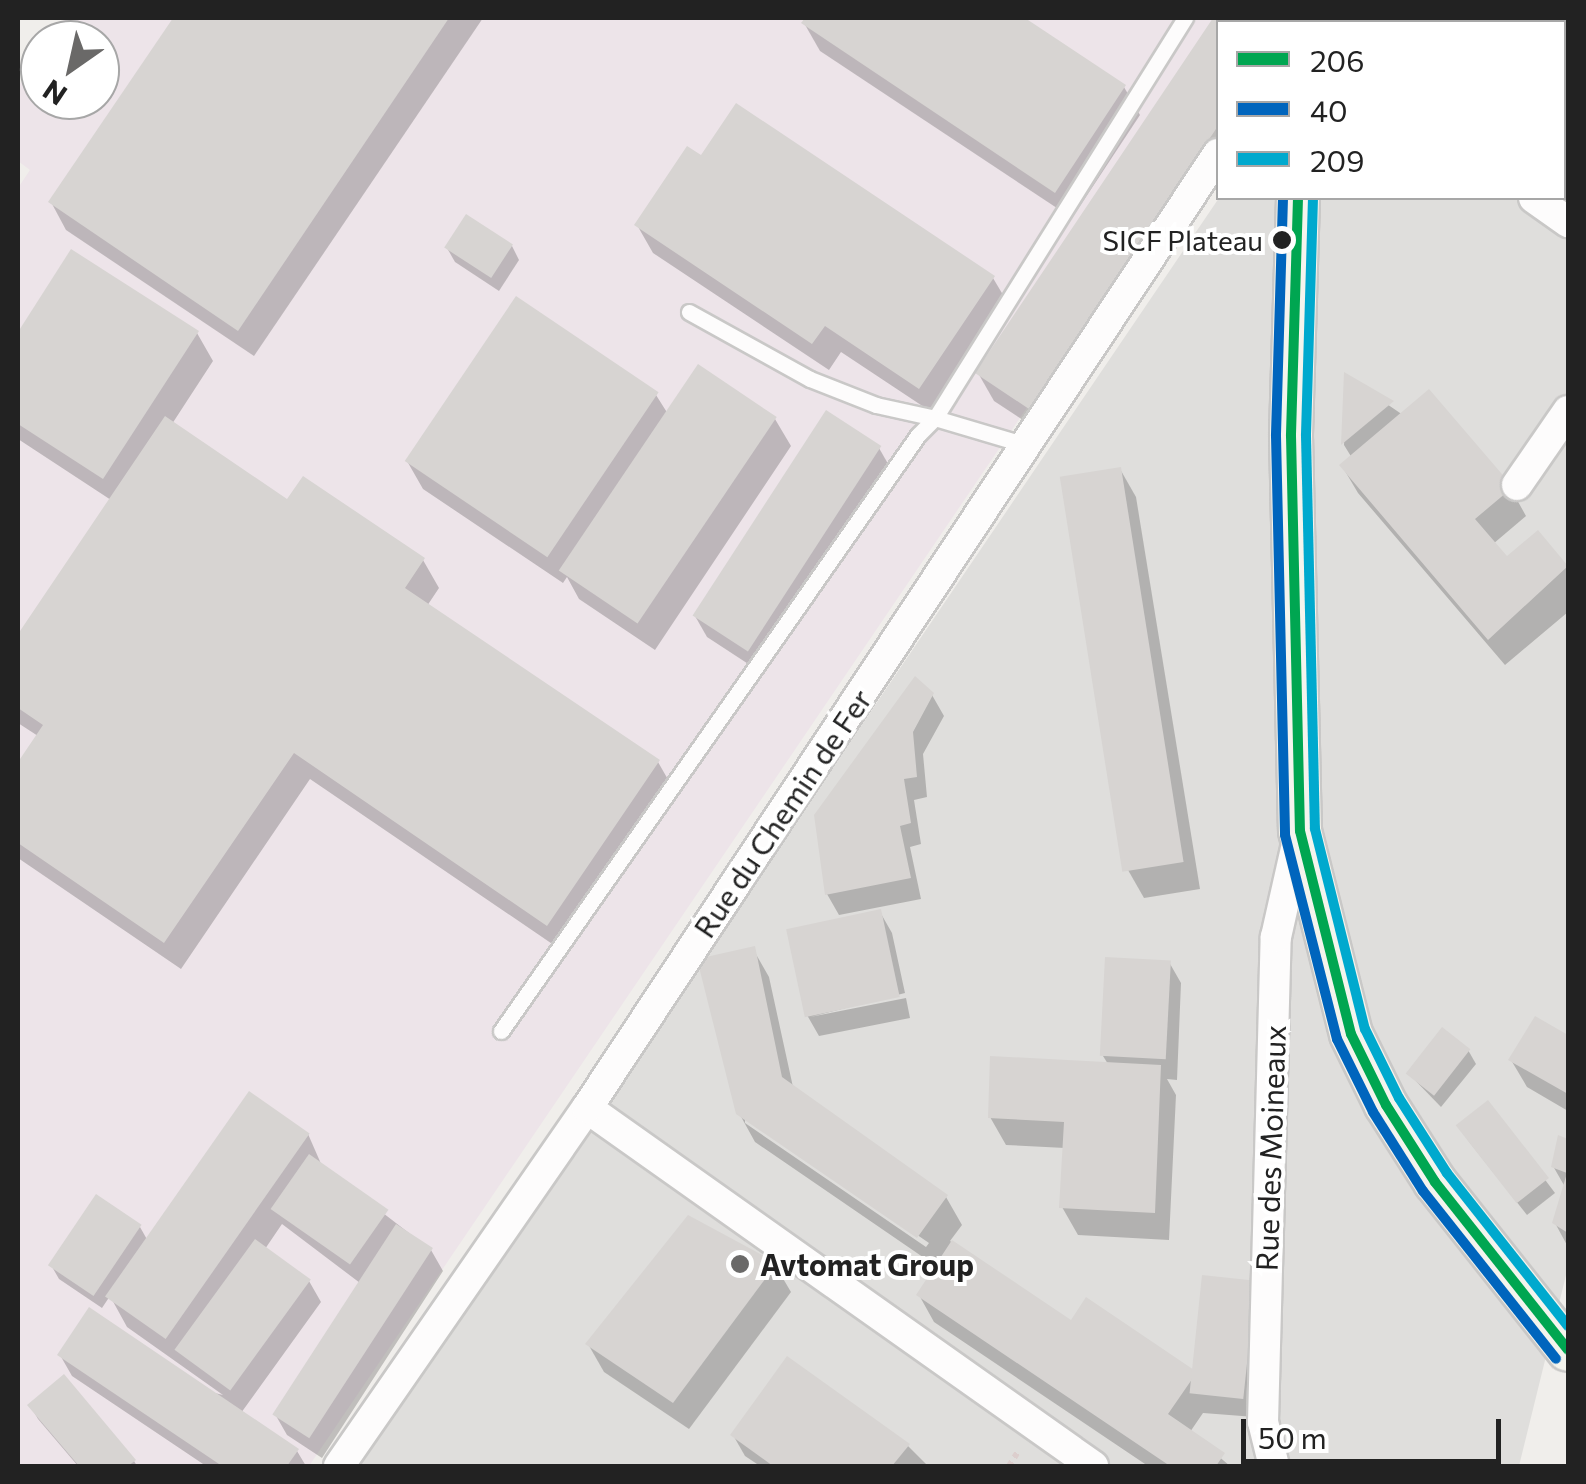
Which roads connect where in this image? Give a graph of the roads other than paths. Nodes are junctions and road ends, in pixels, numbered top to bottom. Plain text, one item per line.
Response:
1 (1185, 18) edge
2 (1216, 157) edge
3 (1298, 200) edge
4 (1537, 200) edge
5 (1568, 222) edge
6 (689, 312) dead end
7 (1568, 411) edge
8 (935, 418) junction
9 (1026, 445) junction
10 (1517, 485) dead end
11 (1300, 830) junction
12 (501, 1030) dead end
13 (587, 1108) junction
14 (1568, 1350) edge
15 (338, 1466) edge
16 (1094, 1466) edge
17 (1274, 1466) edge

1 - 8 lane
2 - 9 street, Rue du Chemin de Fer
3 - 11 main road
4 - 5 street
6 - 8 lane
7 - 10 street
8 - 9 lane
8 - 12 lane
9 - 13 street, Rue du Chemin de Fer
11 - 14 main road
11 - 17 street, Rue des Moineaux
13 - 15 street, Rue du Chemin de Fer
13 - 16 street

